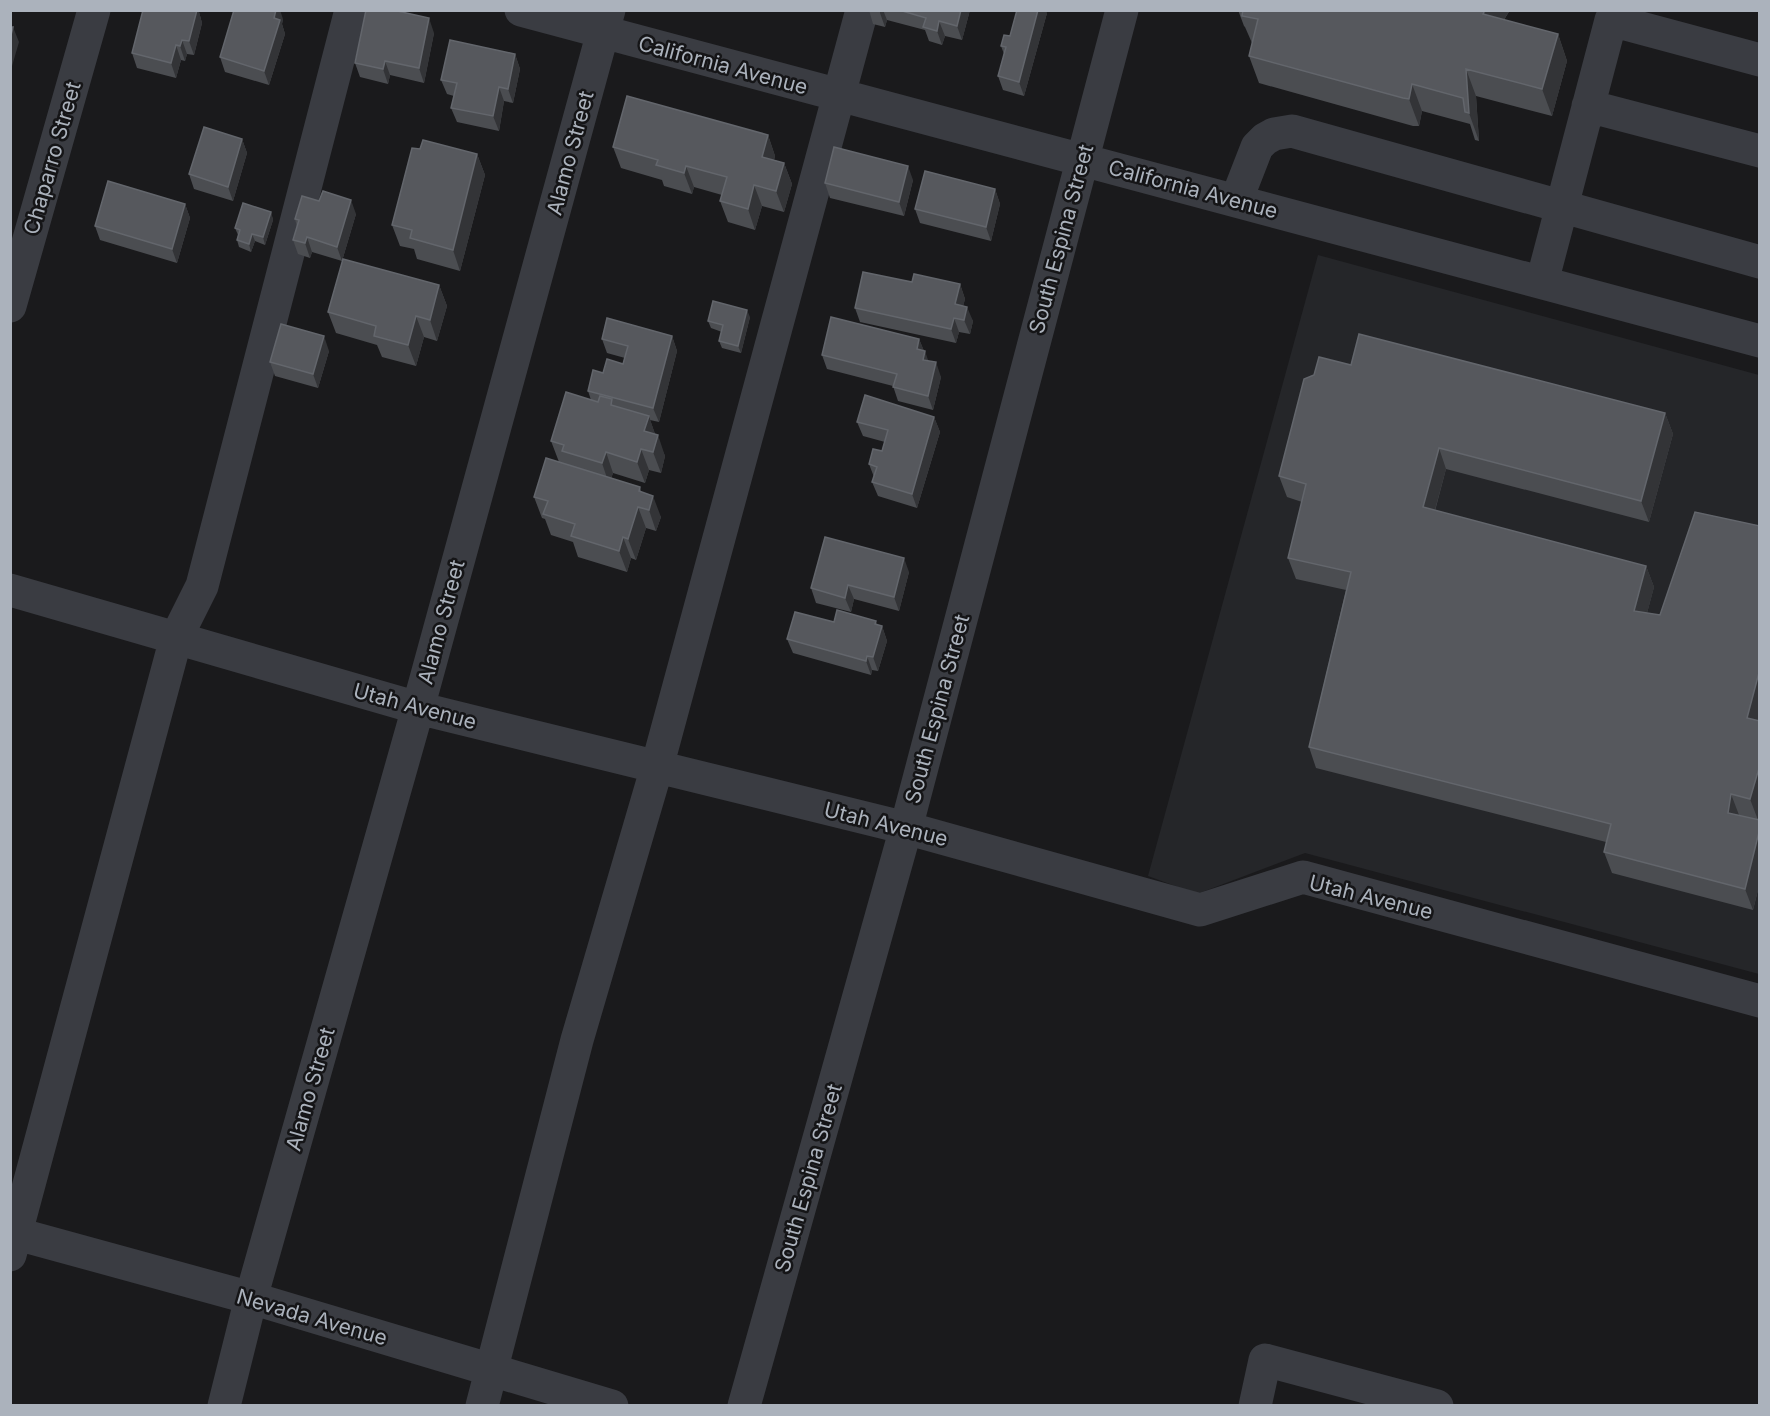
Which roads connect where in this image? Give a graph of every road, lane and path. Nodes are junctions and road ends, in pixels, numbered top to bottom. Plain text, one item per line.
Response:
1 (94, 10) edge
2 (351, 10) edge
3 (521, 10) edge
4 (862, 10) edge
5 (1122, 10) edge
6 (606, 22) edge
7 (1760, 60) edge
8 (839, 95) junction
9 (1588, 106) junction
10 (1760, 151) edge
11 (1082, 159) junction
12 (1236, 201) junction
13 (1562, 207) junction
14 (1760, 262) edge
15 (1542, 282) junction
16 (10, 306) edge
17 (1760, 341) edge
18 (10, 590) edge
19 (176, 638) junction
20 (418, 708) junction
21 (657, 767) junction
22 (906, 828) junction
23 (1760, 1001) edge
24 (12, 1240) edge
25 (251, 1298) junction
26 (492, 1370) junction
27 (224, 1406) edge
28 (482, 1406) edge
29 (612, 1406) edge
30 (744, 1406) edge
31 (1255, 1406) edge
32 (1437, 1406) edge

1 - 16 street, Chaparro Street
2 - 19 street
3 - 6 street, California Avenue
4 - 8 street
5 - 11 street, South Espina Street
6 - 8 street, California Avenue
6 - 20 street, Alamo Street
7 - 9 street
8 - 11 street, California Avenue
8 - 21 street
9 - 10 street
9 - 13 street
11 - 12 street, California Avenue
11 - 22 street, South Espina Street
12 - 13 street
12 - 15 street, California Avenue
13 - 14 street
13 - 15 street
15 - 17 street, California Avenue
18 - 19 street, Utah Avenue
19 - 20 street, Utah Avenue
19 - 24 street
20 - 21 street, Utah Avenue
20 - 25 street, Alamo Street
21 - 22 street, Utah Avenue
21 - 26 street
22 - 23 street, Utah Avenue
22 - 30 street, South Espina Street
24 - 25 street, Nevada Avenue
25 - 26 street, Nevada Avenue
25 - 27 street, Alamo Street
26 - 28 street
26 - 29 street, Nevada Avenue
31 - 32 street

